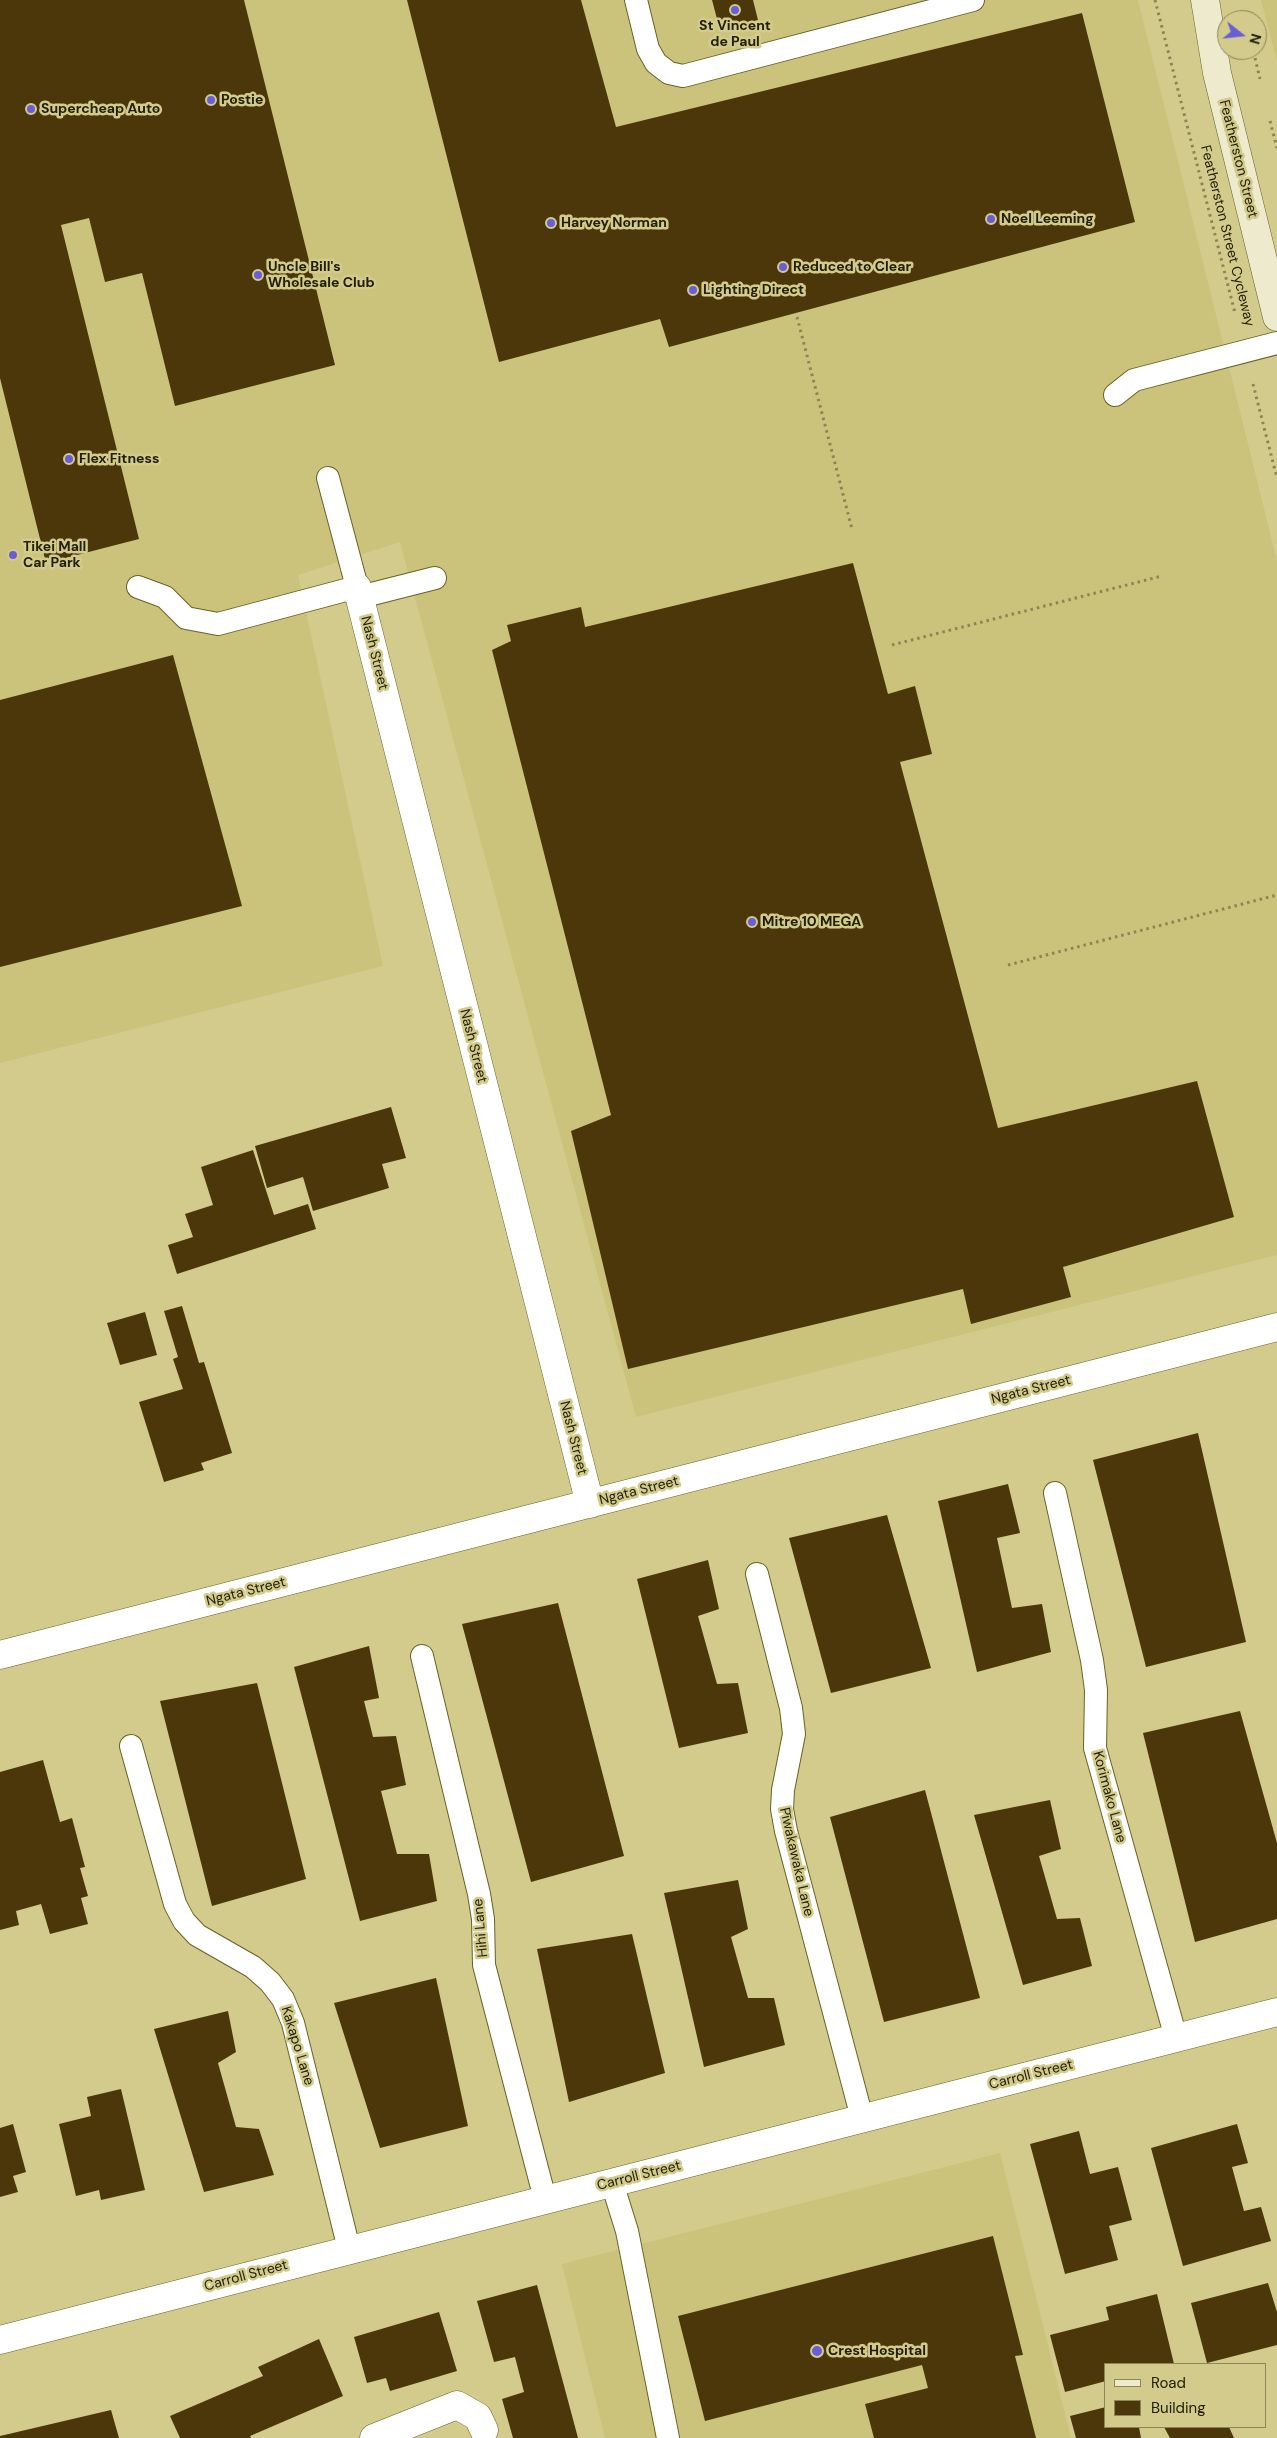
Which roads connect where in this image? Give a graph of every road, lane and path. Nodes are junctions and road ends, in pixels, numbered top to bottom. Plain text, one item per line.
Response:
1 (636, 0) edge
2 (973, 0) edge
3 (1155, 0) edge
4 (1205, 0) edge
5 (1255, 60) edge
6 (1260, 82) dead end
7 (1270, 120) dead end
8 (1277, 148) edge
9 (797, 317) dead end
10 (1277, 317) edge
11 (1277, 344) edge
12 (1245, 352) junction
13 (1115, 395) dead end
14 (328, 478) dead end
15 (1277, 478) edge
16 (852, 529) dead end
17 (1162, 576) dead end
18 (435, 578) dead end
19 (138, 587) dead end
20 (358, 592) junction
21 (892, 645) dead end
22 (1277, 896) edge
23 (1008, 965) dead end
24 (1277, 1327) edge
25 (1055, 1493) dead end
26 (590, 1504) junction
27 (758, 1574) dead end
28 (0, 1654) edge
29 (422, 1656) dead end
30 (131, 1746) dead end
31 (1277, 2012) edge
32 (1176, 2038) junction
33 (862, 2118) junction
34 (612, 2183) junction
35 (546, 2199) junction
36 (350, 2249) junction
37 (0, 2340) edge
38 (484, 2430) dead end
39 (374, 2438) edge
40 (668, 2438) edge

1 - 2 lane
3 - 12 path, Featherston Street Cycleway
4 - 10 main road, Featherston Street
5 - 6 path
7 - 8 path
9 - 16 path
11 - 12 lane
12 - 13 lane
12 - 15 path, Featherston Street Cycleway
14 - 20 lane
17 - 21 path
18 - 20 lane
19 - 20 lane
20 - 26 street, Nash Street
22 - 23 path
24 - 26 street, Ngata Street
25 - 32 lane, Korimako Lane
26 - 28 street, Ngata Street
27 - 33 lane, Pīwakawaka Lane
29 - 35 lane, Hihi Lane
30 - 36 lane, Kakapo Lane
31 - 32 street, Carroll Street
32 - 33 street, Carroll Street
33 - 34 street, Carroll Street
34 - 35 street, Carroll Street
34 - 40 lane
35 - 36 street, Carroll Street
36 - 37 street, Carroll Street
38 - 39 street

